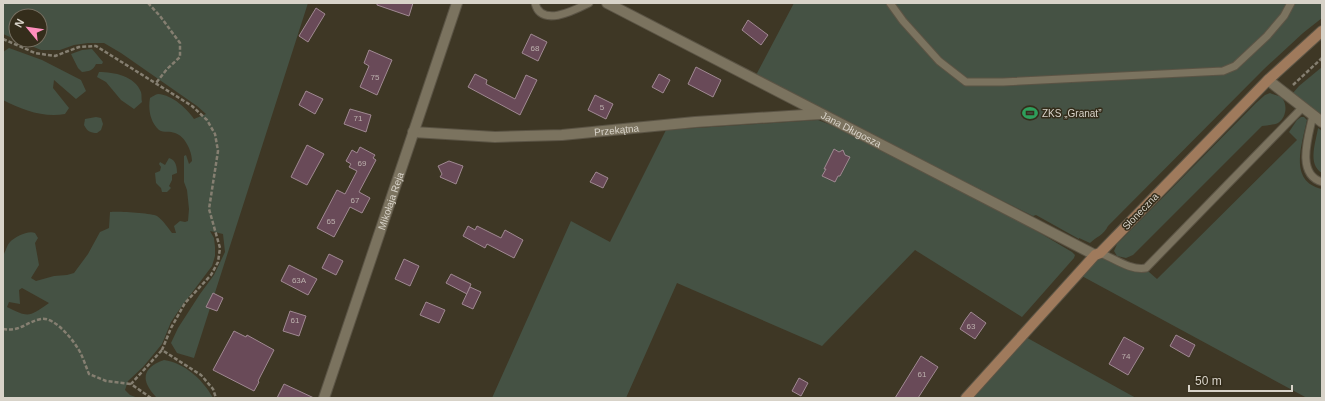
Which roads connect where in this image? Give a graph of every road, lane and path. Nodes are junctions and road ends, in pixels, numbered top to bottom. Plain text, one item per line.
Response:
1 (148, 3) edge
2 (457, 3) edge
3 (535, 3) edge
4 (589, 3) edge
5 (607, 3) edge
6 (890, 3) edge
7 (1292, 3) edge
8 (1322, 31) edge
9 (3, 39) edge
10 (1322, 58) edge
11 (1268, 80) junction
12 (156, 83) junction
13 (1285, 93) junction
14 (1303, 107) junction
15 (820, 114) junction
16 (1313, 115) junction
17 (1322, 122) edge
18 (413, 132) junction
19 (1322, 182) edge
20 (1098, 254) junction
21 (3, 328) edge
22 (162, 350) junction
23 (131, 384) junction
24 (151, 398) edge
25 (216, 398) edge
26 (324, 398) edge
27 (966, 398) edge

1 - 12 path
2 - 18 street, Mikołaja Reja
3 - 4 lane
5 - 15 street, Jana Długosza
6 - 7 lane
8 - 11 street, Słoneczna
9 - 12 path
10 - 13 path
11 - 13 street
11 - 20 street, Słoneczna
12 - 22 path
13 - 14 street
14 - 16 street
14 - 20 lane
15 - 18 street, Przekątna
15 - 20 street, Jana Długosza
16 - 17 street
16 - 19 lane
18 - 26 street, Mikołaja Reja
20 - 27 street, Słoneczna
21 - 23 path
22 - 23 path
22 - 25 path
23 - 24 path

